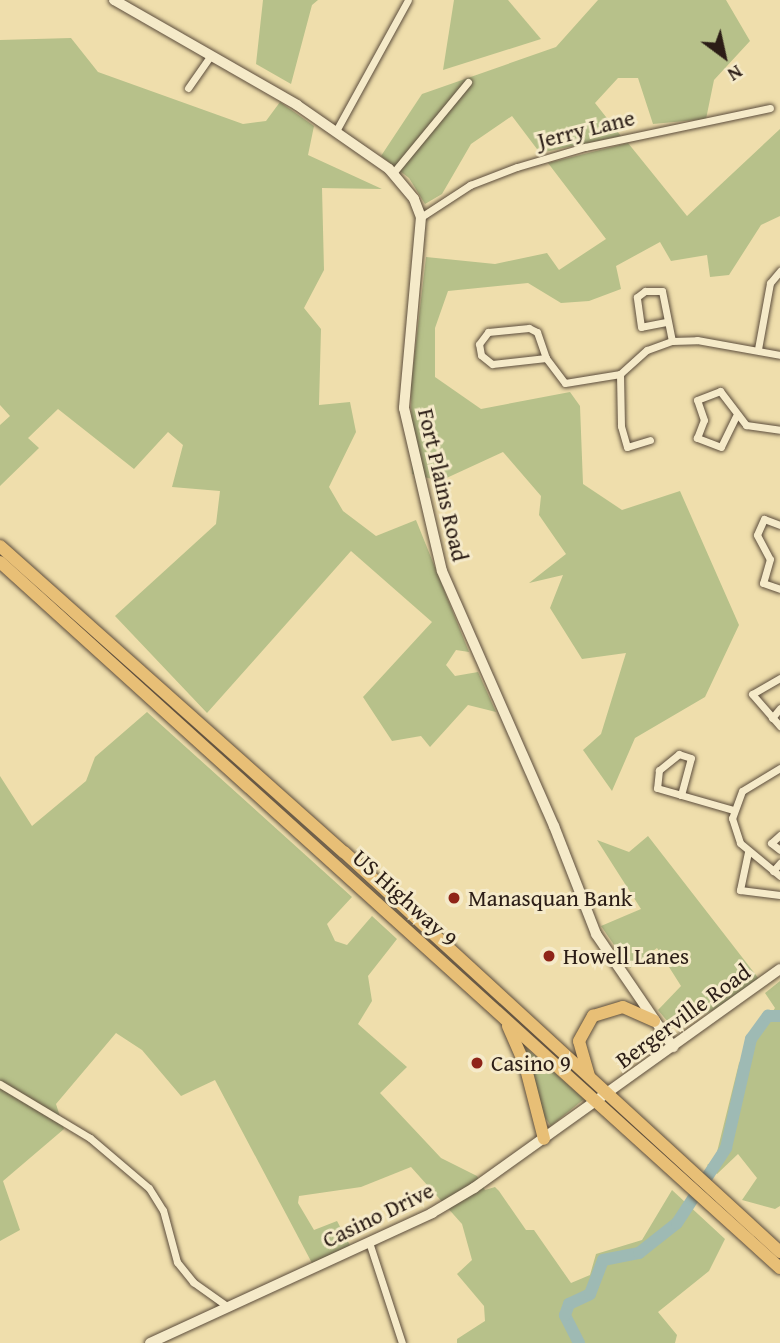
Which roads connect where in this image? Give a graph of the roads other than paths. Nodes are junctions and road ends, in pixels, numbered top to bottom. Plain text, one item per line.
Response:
1 (114, 0) edge
2 (408, 0) edge
3 (211, 55) junction
4 (468, 82) dead end
5 (188, 88) dead end
6 (770, 108) dead end
7 (336, 131) junction
8 (393, 173) junction
9 (421, 217) junction
10 (779, 274) edge
11 (666, 322) junction
12 (672, 341) junction
13 (758, 349) junction
14 (780, 355) edge
15 (546, 359) junction
16 (620, 374) junction
17 (736, 416) junction
18 (780, 430) edge
19 (650, 440) dead end
20 (780, 525) edge
21 (0, 546) edge
22 (0, 562) edge
23 (780, 589) edge
24 (780, 678) edge
25 (780, 708) edge
26 (772, 718) junction
27 (780, 726) edge
28 (780, 768) edge
29 (681, 795) junction
30 (733, 810) junction
31 (780, 835) edge
32 (780, 850) edge
33 (748, 852) junction
34 (780, 863) edge
35 (777, 874) edge
36 (780, 895) edge
37 (780, 969) edge
38 (503, 1016) junction
39 (654, 1021) junction
40 (673, 1047) junction
41 (590, 1079) junction
42 (0, 1084) edge
43 (602, 1098) junction
44 (544, 1139) junction
45 (723, 1208) junction
46 (369, 1242) junction
47 (780, 1252) edge
48 (780, 1268) edge
49 (228, 1307) junction
50 (150, 1343) edge
51 (402, 1343) edge

1 - 3 street
2 - 7 street
3 - 5 street
3 - 7 street
4 - 8 street
6 - 9 street, Jerry Lane
7 - 8 street
8 - 9 street
9 - 39 street, Fort Plains Road
10 - 13 street
11 - 11 street
11 - 12 street
12 - 13 street
12 - 16 street
13 - 14 street
15 - 15 street
15 - 16 street
16 - 19 street
17 - 17 street
17 - 18 street
20 - 23 street
21 - 41 highway, US Highway 9
22 - 38 highway, US Highway 9
24 - 26 street
25 - 26 street
26 - 27 street
28 - 30 street
29 - 29 street
29 - 30 street
30 - 33 street
31 - 32 street
33 - 35 street
33 - 36 street
34 - 35 street
37 - 40 street, Bergerville Road
38 - 43 highway, US Highway 9
38 - 44 highway
39 - 40 street, Fort Plains Road
39 - 41 highway
40 - 43 street, Bergerville Road
41 - 43 highway, US Highway 9
42 - 49 street
43 - 44 street, Casino Drive
43 - 45 highway, US Highway 9
44 - 46 street, Casino Drive
45 - 47 highway, US Highway 9
45 - 48 highway, US Highway 9
46 - 49 street, Casino Drive
46 - 51 street
49 - 50 street, Casino Drive

